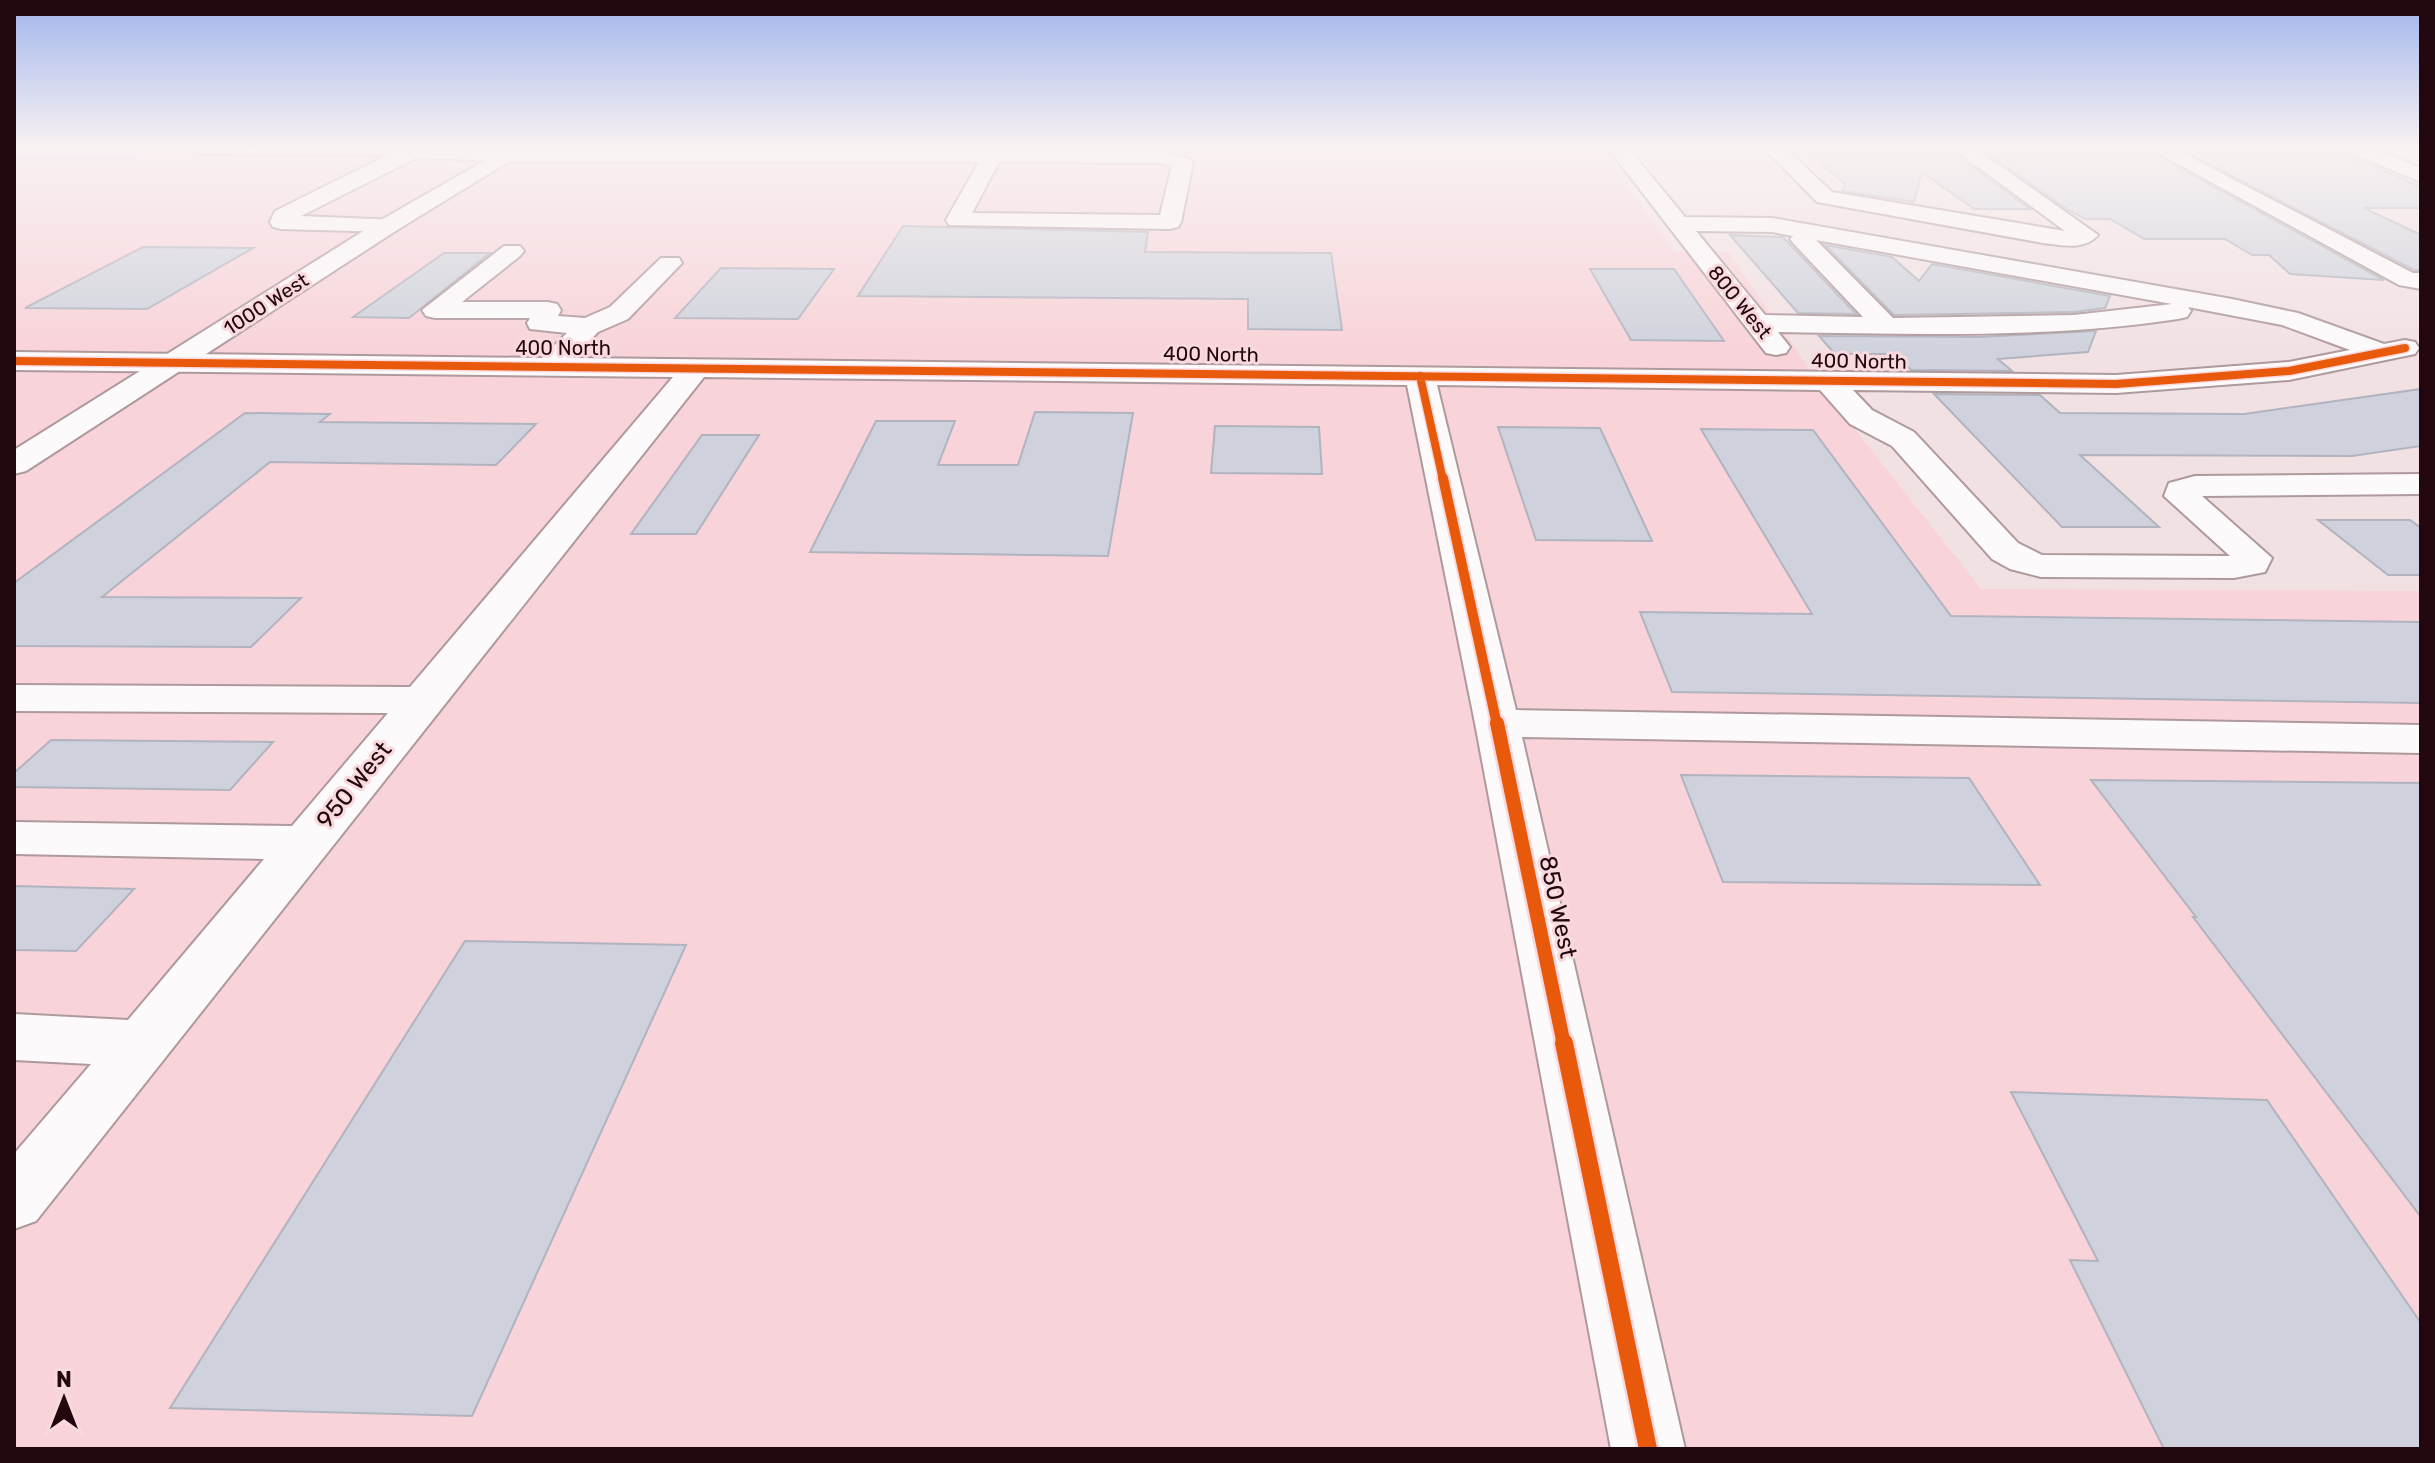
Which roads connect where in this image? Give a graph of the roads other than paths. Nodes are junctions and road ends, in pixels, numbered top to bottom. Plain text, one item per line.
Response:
1 (283, 216) edge
2 (404, 216) edge
3 (959, 216) edge
4 (1171, 216) edge
5 (1672, 216) edge
6 (1933, 216) edge
7 (2059, 216) edge
8 (2291, 216) edge
9 (1678, 224) junction
10 (389, 225) junction
11 (1807, 232) junction
12 (512, 251) dead end
13 (670, 263) dead end
14 (2414, 280) edge
15 (2202, 301) junction
16 (1757, 323) junction
17 (1885, 325) junction
18 (588, 326) junction
19 (2403, 355) edge
20 (14, 361) edge
21 (172, 364) junction
22 (549, 368) junction
23 (695, 369) junction
24 (1420, 376) junction
25 (1815, 380) junction
26 (14, 464) edge
27 (2421, 484) edge
28 (14, 698) edge
29 (423, 700) junction
30 (1497, 723) junction
31 (2421, 739) edge
32 (14, 838) edge
33 (306, 843) junction
34 (14, 1037) edge
35 (142, 1044) junction
36 (14, 1201) edge
37 (1648, 1449) edge

1 - 10 street
2 - 10 street, 1000 West
3 - 4 street
5 - 9 street, 800 West
6 - 7 street
8 - 14 street
9 - 11 street
9 - 16 street, 800 West
10 - 21 street, 1000 West
11 - 15 street
11 - 17 street
12 - 18 street
13 - 18 street
15 - 17 street
15 - 19 street
16 - 17 street
16 - 25 street, 800 West
18 - 22 street
19 - 25 street, 400 North
20 - 21 street, 400 North
21 - 22 street, 400 North
21 - 26 street, 1000 West
22 - 23 street, 400 North
23 - 24 street, 400 North
23 - 29 street, 950 West
24 - 25 street, 400 North
24 - 30 street, 850 West
25 - 27 street, 800 West
28 - 29 street
29 - 33 street, 950 West
30 - 31 street
30 - 37 street, 850 West
32 - 33 street
33 - 35 street, 950 West
34 - 35 street
35 - 36 street, 950 West

